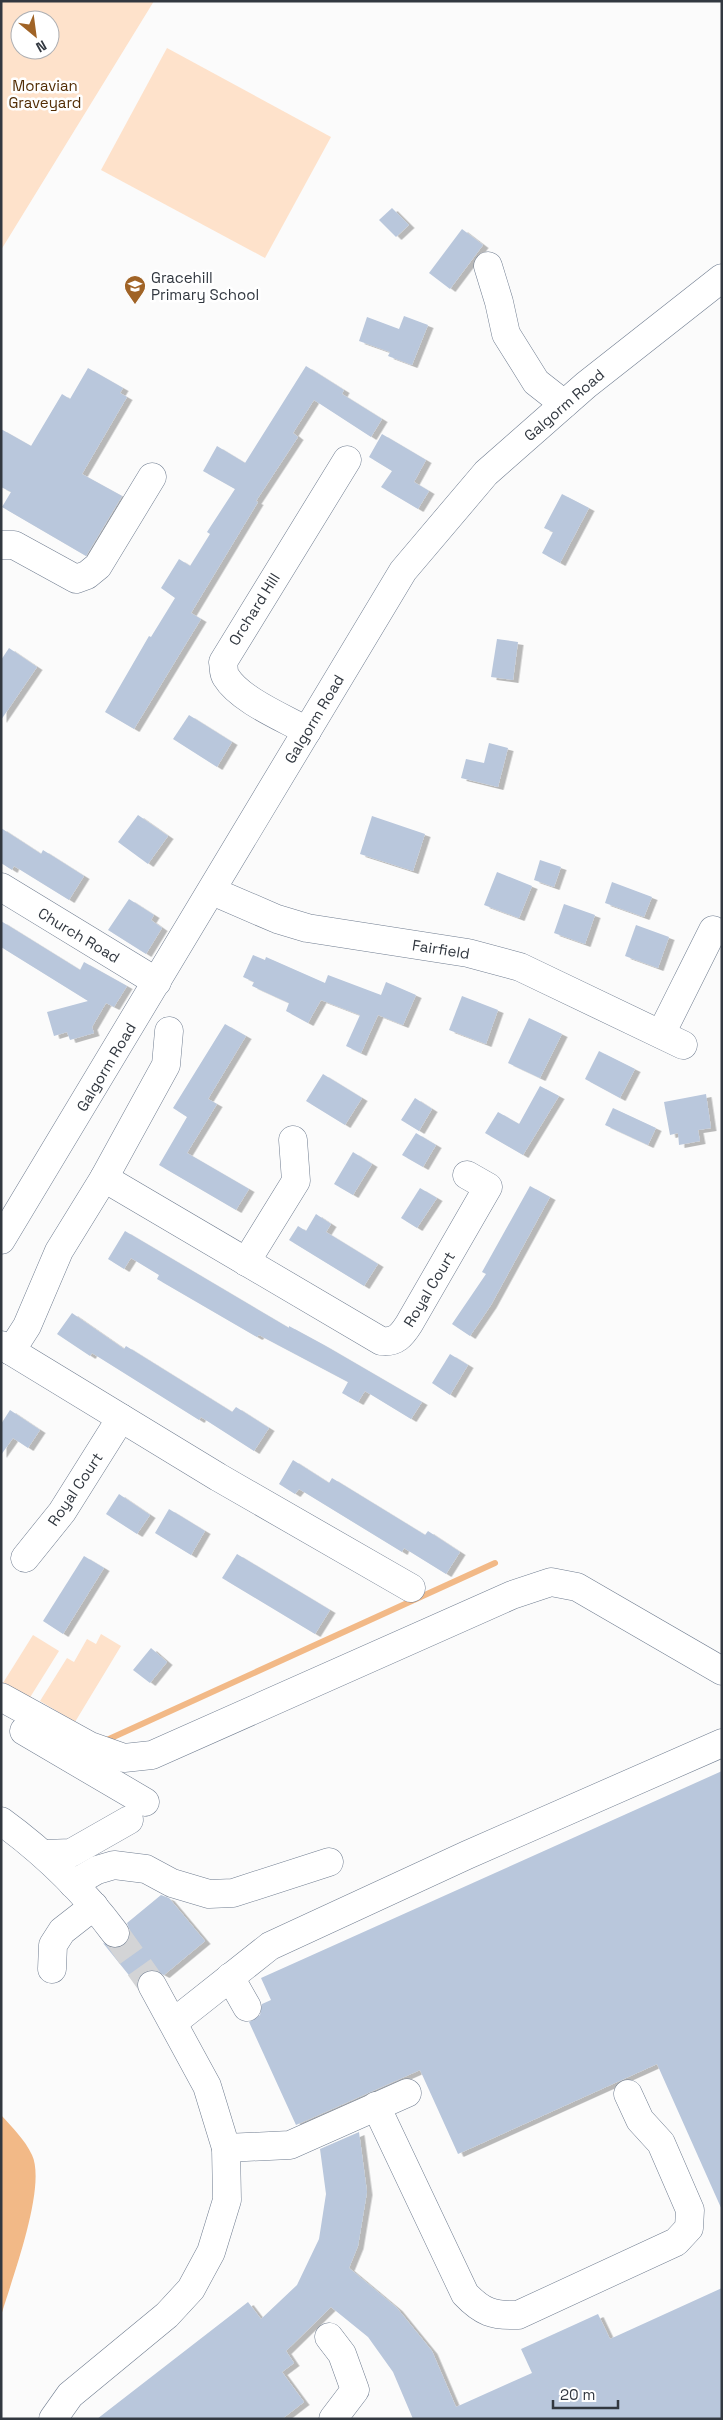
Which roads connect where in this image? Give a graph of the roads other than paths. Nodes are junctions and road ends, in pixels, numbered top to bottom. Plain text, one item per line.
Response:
1 (488, 266) dead end
2 (722, 278) edge
3 (564, 404) junction
4 (347, 460) dead end
5 (152, 477) dead end
6 (1, 545) edge
7 (307, 731) junction
8 (1, 888) edge
9 (212, 891) junction
10 (712, 930) dead end
11 (157, 982) junction
12 (169, 1031) dead end
13 (293, 1140) dead end
14 (467, 1175) dead end
15 (104, 1178) junction
16 (4, 1227) edge
17 (246, 1262) junction
18 (6, 1348) edge
19 (121, 1418) junction
20 (25, 1558) dead end
21 (411, 1588) dead end
22 (722, 1671) edge
23 (1, 1697) edge
24 (1, 1718) edge
25 (722, 1743) edge
26 (4, 1829) edge
27 (329, 1862) dead end
28 (71, 1882) junction
29 (115, 1933) tunnel mouth
30 (52, 1969) dead end
31 (230, 1977) junction
32 (152, 1985) tunnel mouth
33 (247, 2007) dead end
34 (174, 2022) junction
35 (407, 2093) dead end
36 (628, 2094) dead end
37 (376, 2106) junction
38 (226, 2148) junction
39 (329, 2336) dead end
40 (53, 2419) edge
41 (333, 2419) edge

1 - 3 street
2 - 3 street, Galgorm Road
3 - 7 street, Galgorm Road
4 - 7 street, Orchard Hill
5 - 6 street
7 - 9 street, Galgorm Road
8 - 11 street, Church Road
9 - 10 street, Fairfield
9 - 11 street, Galgorm Road
11 - 16 street, Galgorm Road
12 - 15 street
13 - 17 street
14 - 17 street, Royal Court
15 - 17 street, Royal Court
15 - 18 street
18 - 19 street
19 - 20 street, Royal Court
19 - 21 street
22 - 23 street
24 - 28 street
25 - 31 street
26 - 28 street
27 - 28 street
28 - 29 street
28 - 30 street
31 - 33 street
31 - 34 street
32 - 34 street
34 - 38 street
35 - 37 street
36 - 37 street
37 - 38 street
38 - 40 street
39 - 41 street

